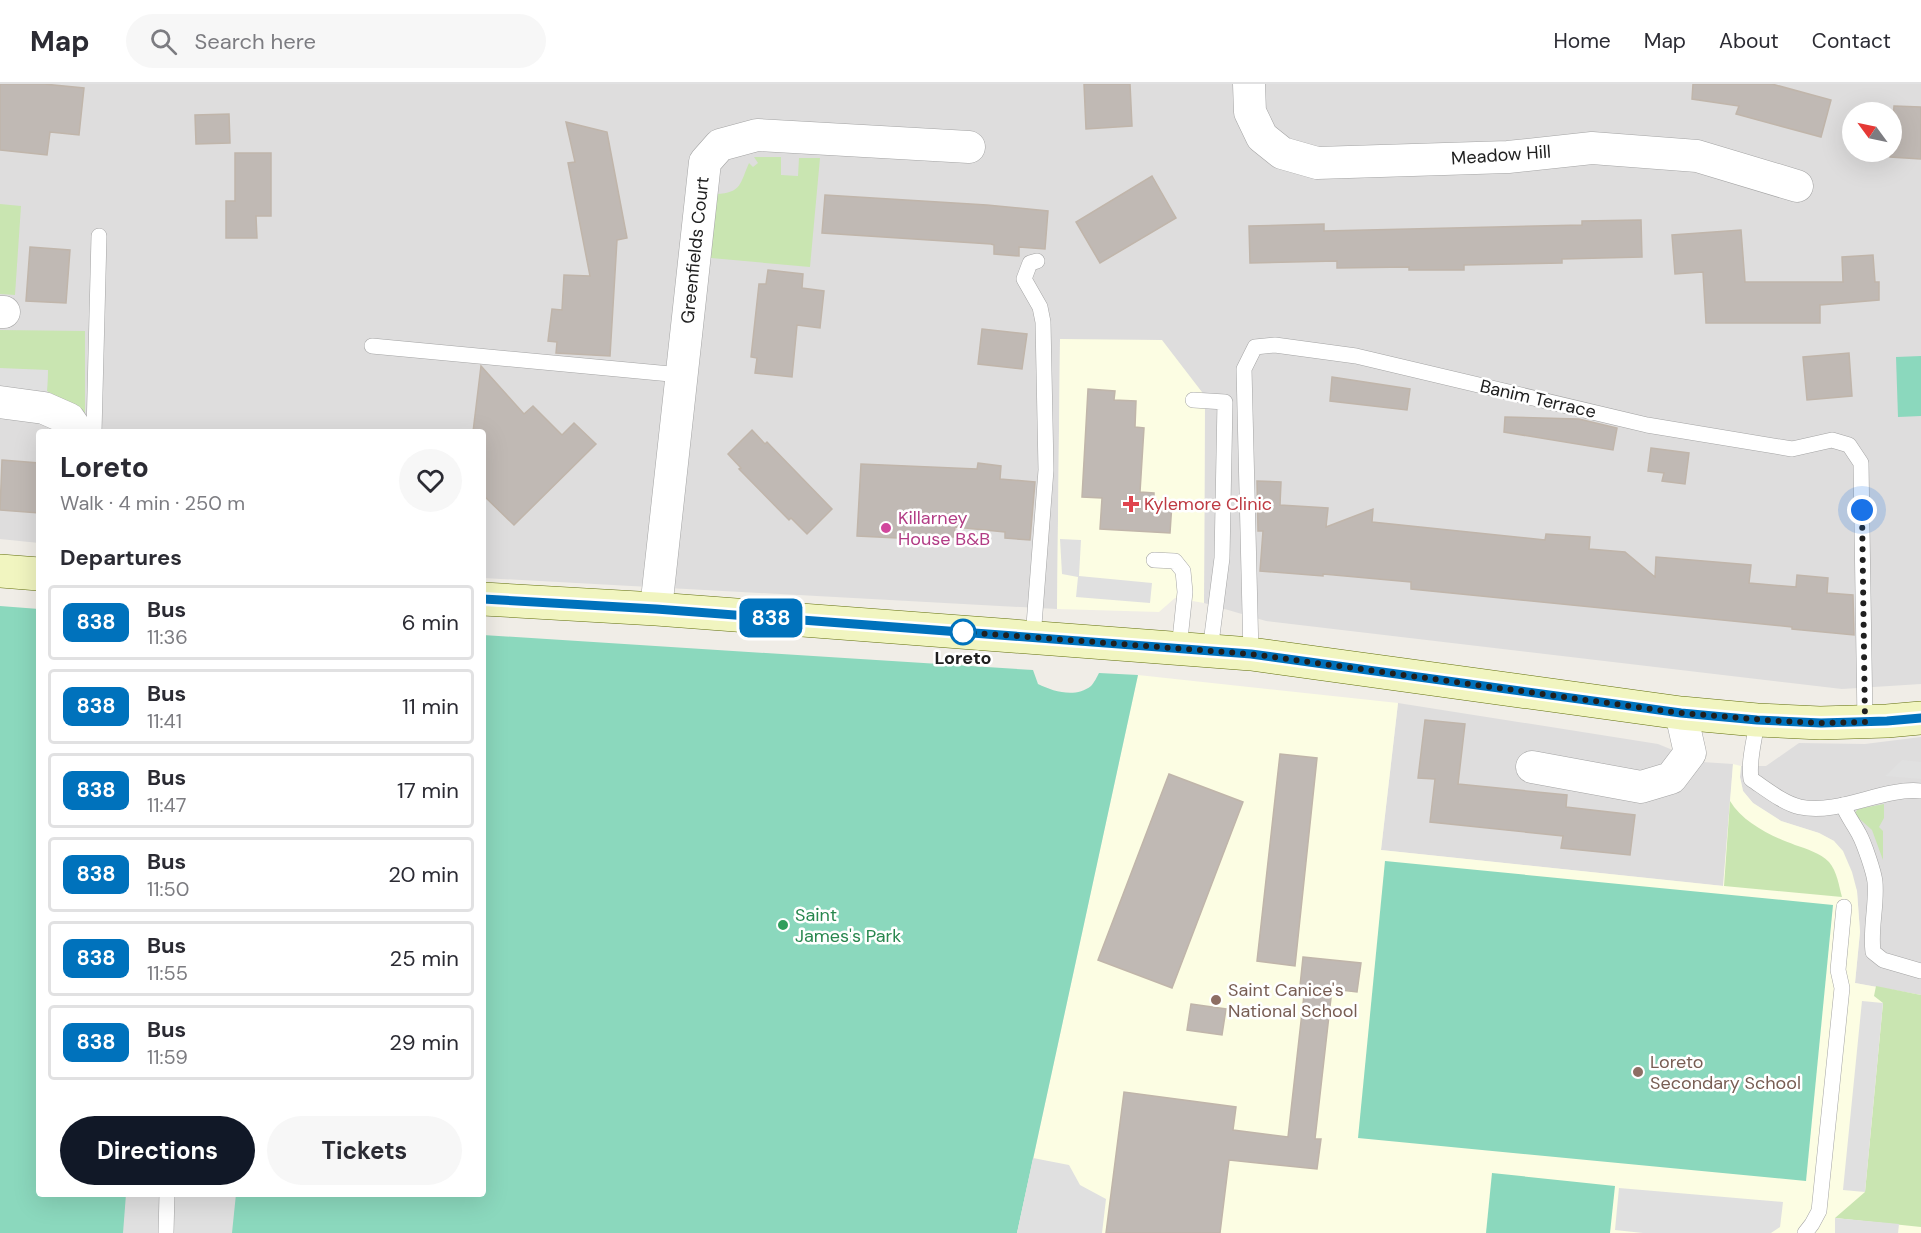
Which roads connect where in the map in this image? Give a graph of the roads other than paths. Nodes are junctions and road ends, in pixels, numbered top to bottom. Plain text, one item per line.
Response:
1 (1250, 84) edge
2 (969, 147) dead end
3 (1797, 186) dead end
4 (99, 236) dead end
5 (1037, 261) dead end
6 (372, 346) dead end
7 (681, 375) junction
8 (1193, 400) dead end
9 (0, 402) edge
10 (76, 429) edge
11 (94, 429) edge
12 (1154, 560) dead end
13 (0, 571) edge
14 (36, 574) edge
15 (486, 598) edge
16 (656, 609) junction
17 (1033, 638) junction
18 (1195, 650) junction
19 (1251, 654) junction
20 (1681, 713) junction
21 (1921, 718) edge
22 (1757, 720) junction
23 (1865, 722) junction
24 (1532, 767) dead end
25 (1921, 791) edge
26 (1843, 805) junction
27 (1844, 907) dead end
28 (1921, 971) edge
29 (168, 1197) edge
30 (166, 1233) edge
31 (1804, 1233) edge

1 - 3 street, Meadow Hill
2 - 7 street, Greenfields Court
4 - 11 lane
5 - 17 lane
6 - 7 lane
7 - 16 street, Greenfields Court
8 - 18 lane
9 - 10 street
12 - 18 lane
13 - 14 main road
15 - 16 main road
16 - 17 main road
17 - 18 main road
18 - 19 main road
19 - 20 main road
19 - 23 lane, Banim Terrace
20 - 22 main road
20 - 24 street
21 - 23 main road
22 - 23 main road
22 - 26 lane
25 - 26 lane
26 - 28 lane
27 - 31 lane
29 - 30 lane

